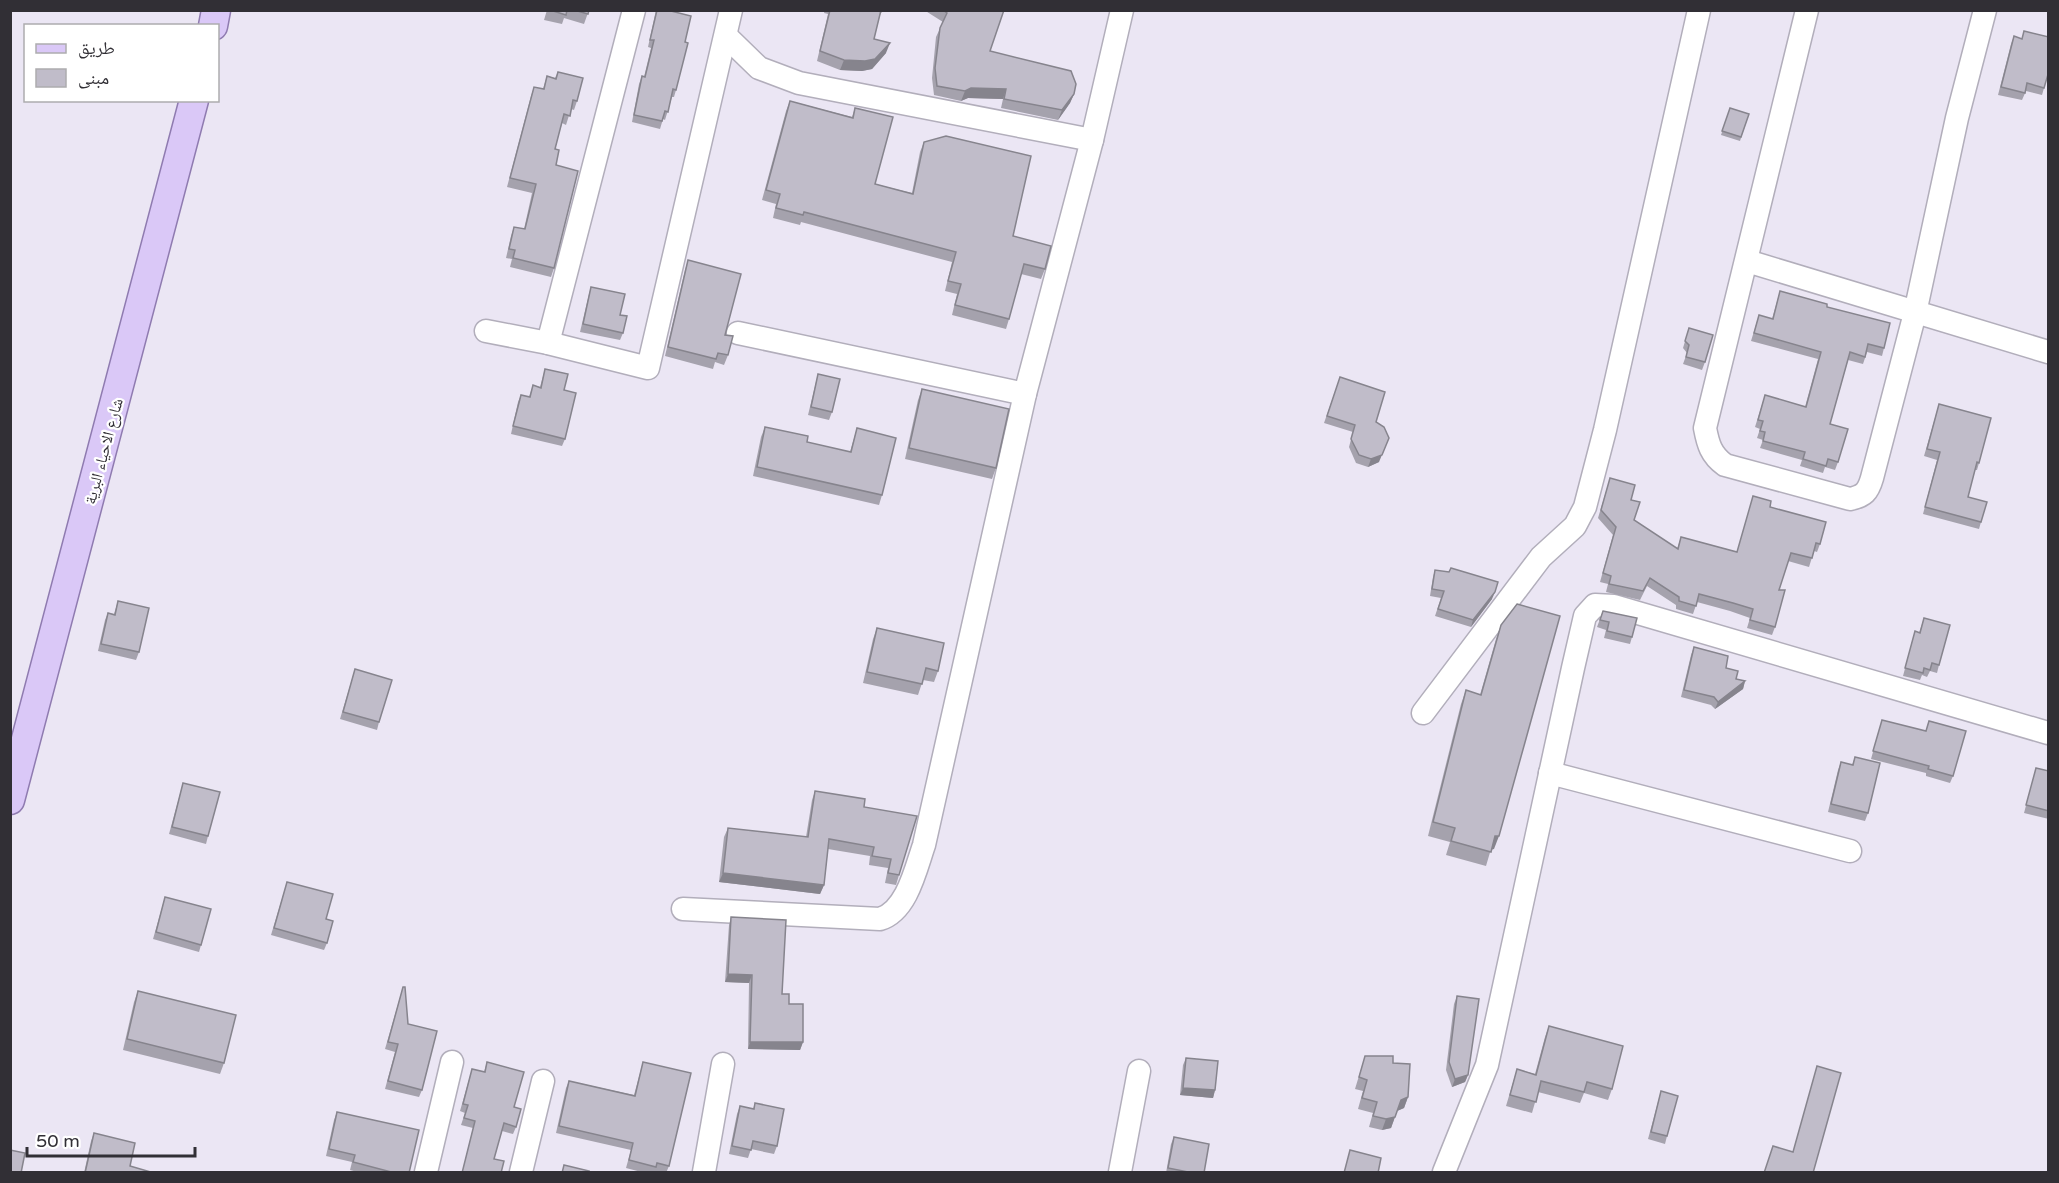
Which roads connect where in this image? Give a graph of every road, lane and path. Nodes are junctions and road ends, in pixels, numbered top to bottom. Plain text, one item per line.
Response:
1 (634, 10) edge
2 (731, 10) edge
3 (1122, 10) edge
4 (1699, 10) edge
5 (1806, 10) edge
6 (1985, 10) edge
7 (726, 36) junction
8 (193, 102) edge
9 (1092, 140) junction
10 (1747, 261) junction
11 (1915, 312) junction
12 (486, 331) dead end
13 (738, 333) dead end
14 (548, 343) junction
15 (2049, 352) edge
16 (1025, 394) junction
17 (1423, 712) dead end
18 (2049, 733) edge
19 (1550, 773) junction
20 (10, 800) edge
21 (1850, 851) dead end
22 (684, 909) dead end
23 (453, 1062) dead end
24 (723, 1064) dead end
25 (1139, 1071) dead end
26 (543, 1081) dead end
27 (426, 1173) edge
28 (521, 1173) edge
29 (704, 1173) edge
30 (1120, 1173) edge
31 (1444, 1173) edge

1 - 14 street
2 - 7 street
3 - 9 street
4 - 17 street
5 - 10 street
6 - 11 street
7 - 9 street
7 - 14 street
8 - 20 main road, شارع الاحياء البرية
9 - 16 street
10 - 11 street
10 - 11 street
11 - 15 street
12 - 14 street
13 - 16 street
16 - 22 street
18 - 19 street
19 - 21 street
19 - 31 street
23 - 27 street
24 - 29 street
25 - 30 street
26 - 28 street

